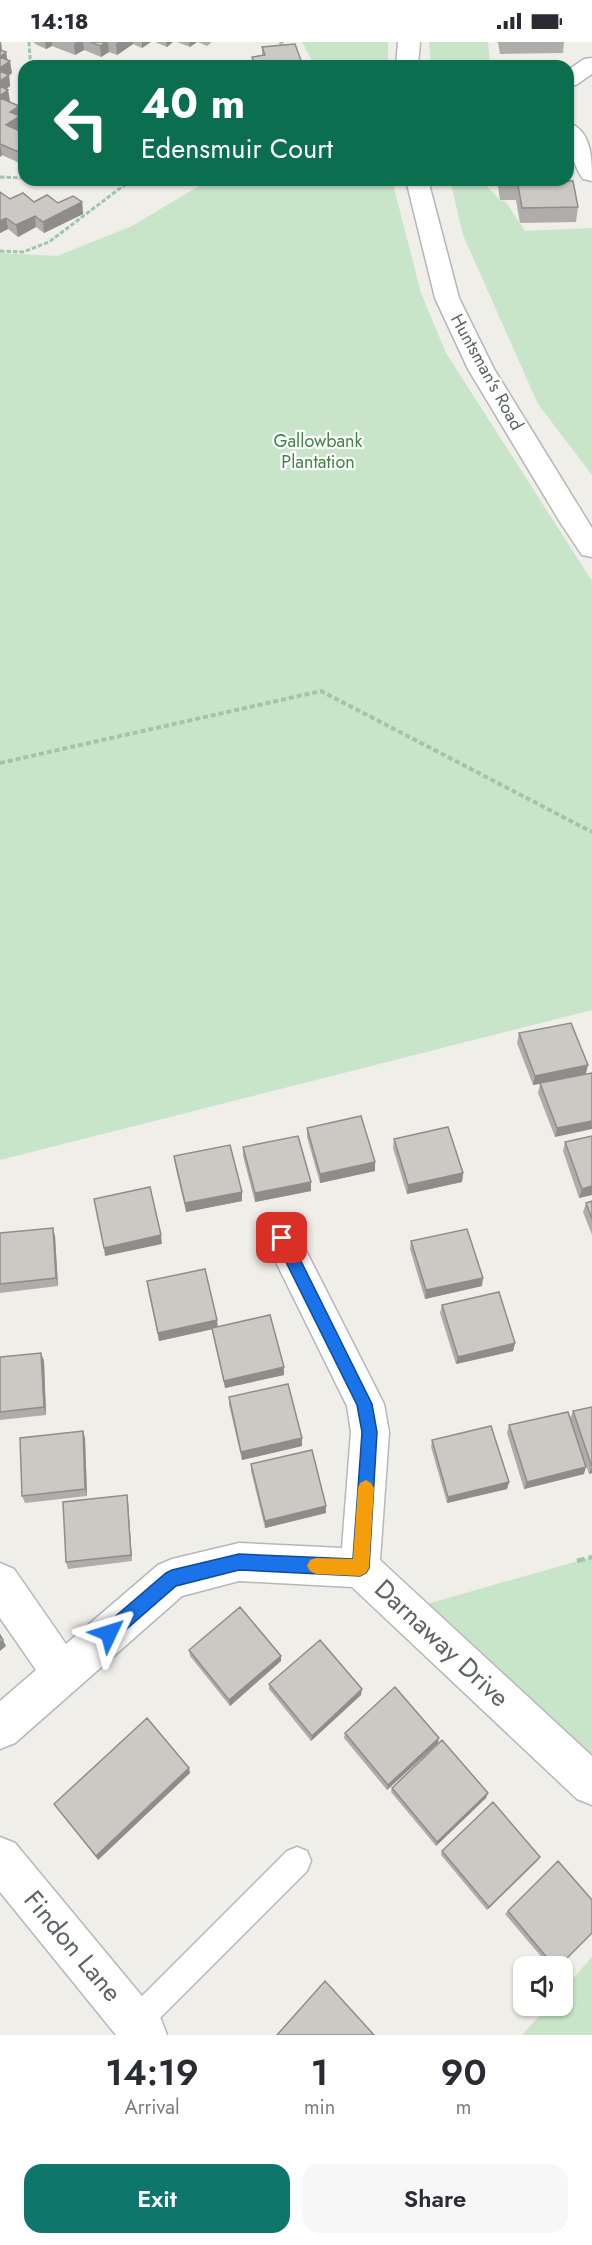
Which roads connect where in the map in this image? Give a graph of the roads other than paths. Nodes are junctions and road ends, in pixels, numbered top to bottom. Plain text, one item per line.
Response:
1 (409, 42) edge
2 (408, 60) edge
3 (592, 64) edge
4 (574, 76) edge
5 (574, 137) edge
6 (591, 174) edge
7 (419, 186) edge
8 (592, 548) edge
9 (282, 1238) dead end
10 (360, 1568) junction
11 (0, 1583) edge
12 (62, 1674) junction
13 (0, 1728) edge
14 (592, 1784) edge
15 (0, 1858) edge
16 (297, 1861) dead end
17 (140, 2029) edge

1 - 2 street
3 - 4 street
5 - 6 street
7 - 8 street, Huntsman's Road
9 - 10 street
10 - 12 street, Darnaway Drive
10 - 14 street, Darnaway Drive
11 - 12 street
12 - 13 street, Darnaway Drive
15 - 17 street, Findon Lane
16 - 17 lane

